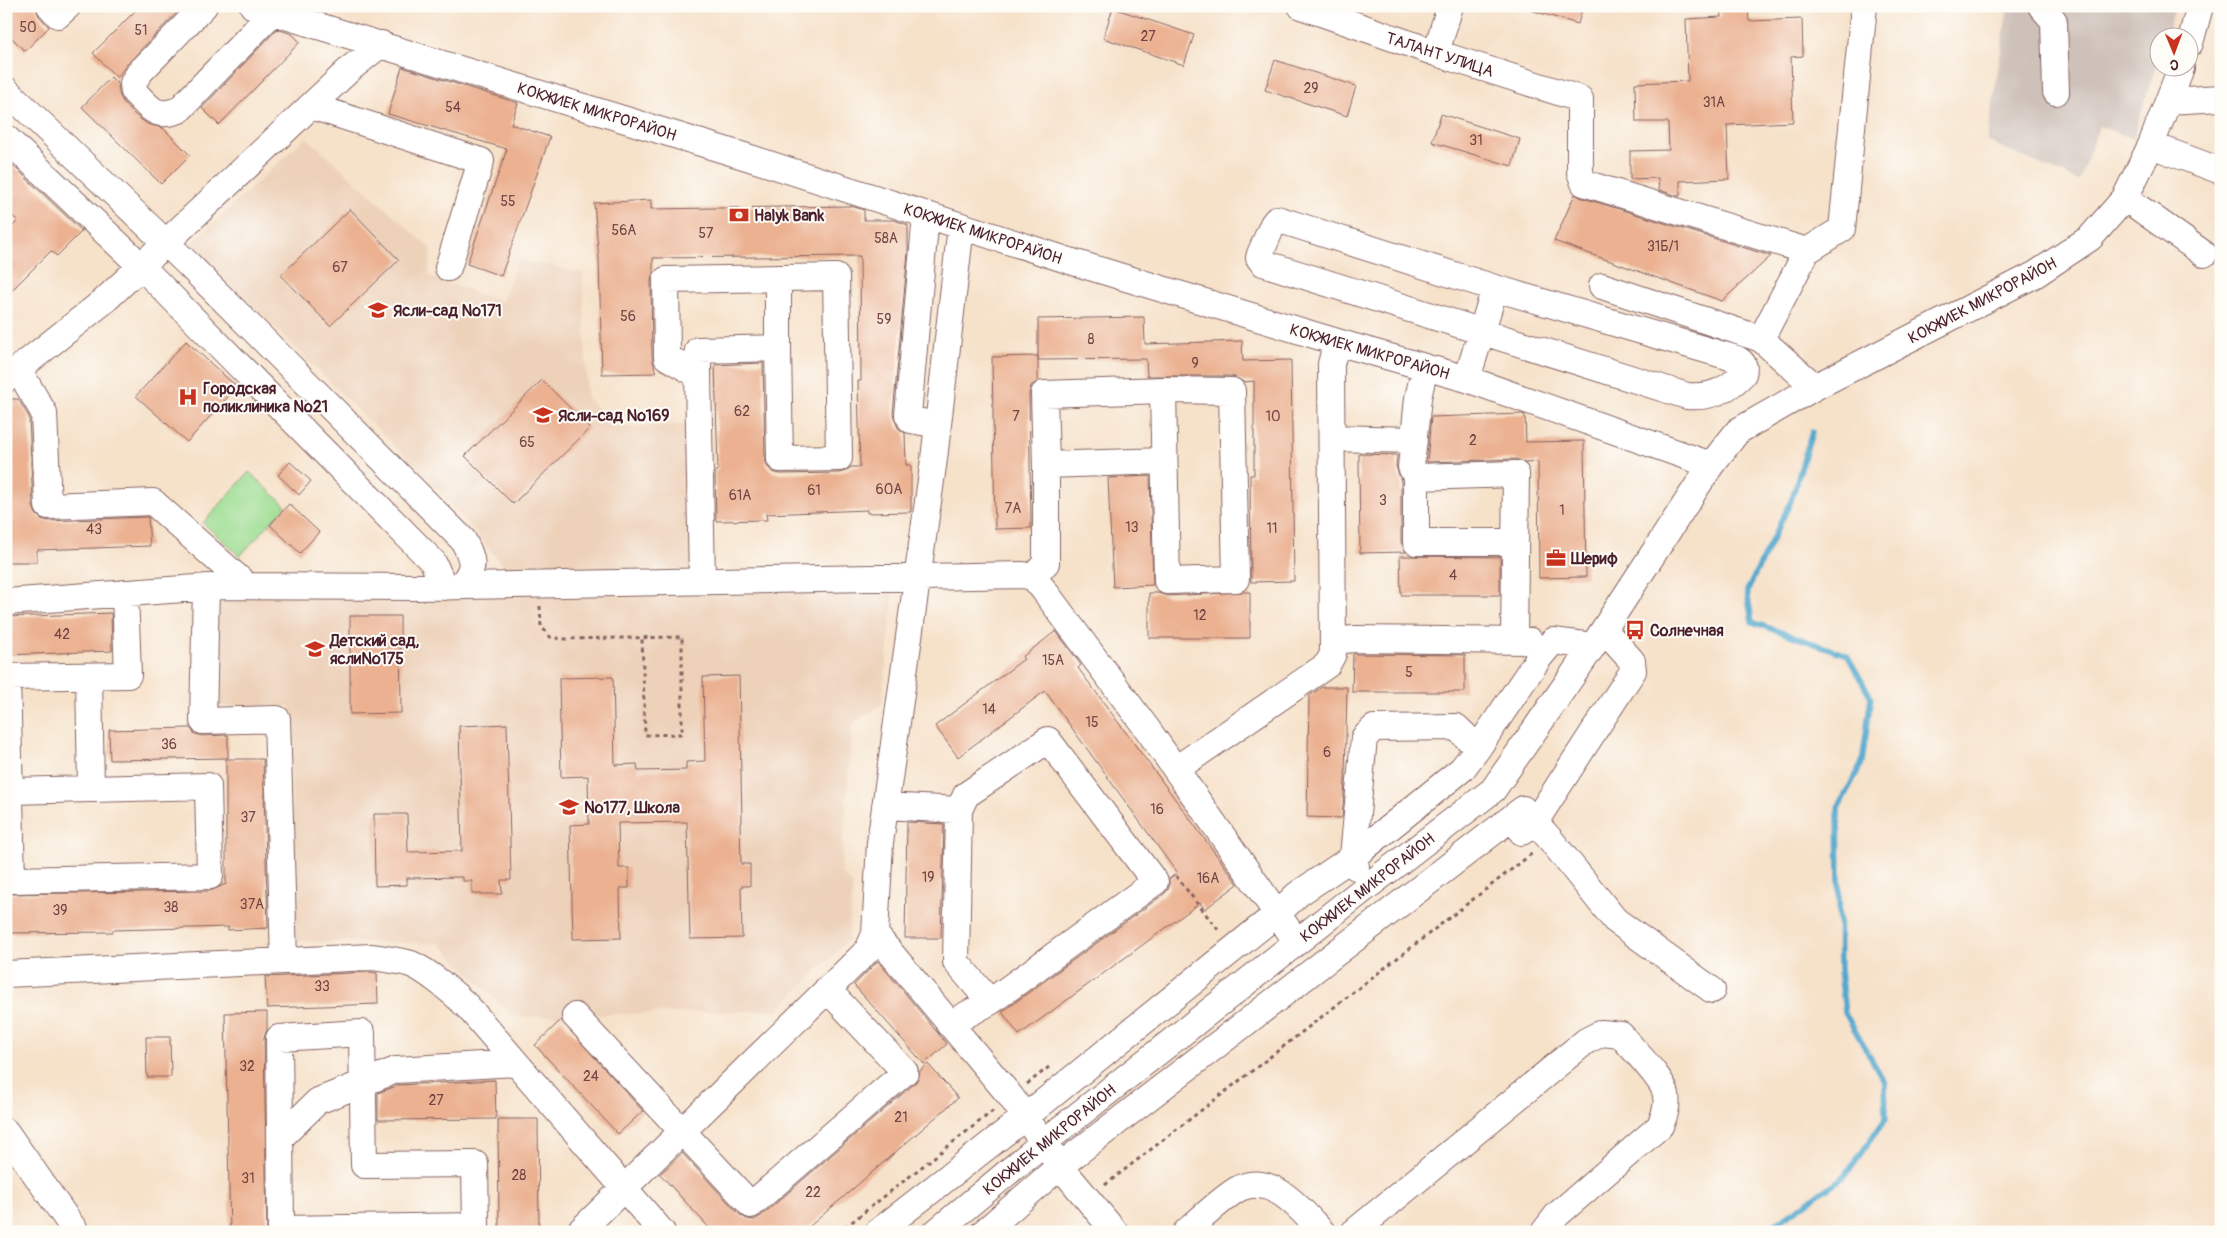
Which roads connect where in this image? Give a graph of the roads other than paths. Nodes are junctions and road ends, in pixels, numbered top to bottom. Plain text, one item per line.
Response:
1 (50, 6) edge
2 (68, 6) edge
3 (204, 6) edge
4 (1301, 6) edge
5 (1450, 6) edge
6 (1864, 6) edge
7 (2041, 6) edge
8 (2200, 6) edge
9 (263, 9) edge
10 (2194, 28) edge
11 (381, 44) junction
12 (1436, 53) junction
13 (2177, 78) edge
14 (6, 90) edge
15 (2056, 92) dead end
16 (2221, 98) edge
17 (2168, 101) junction
18 (311, 106) junction
19 (6, 138) edge
20 (2151, 146) junction
21 (2221, 171) edge
22 (2126, 198) junction
23 (926, 214) junction
24 (961, 226) junction
25 (166, 242) junction
26 (1807, 251) junction
27 (2204, 254) dead end
28 (141, 266) junction
29 (448, 268) dead end
30 (778, 278) junction
31 (1602, 286) dead end
32 (1495, 288) junction
33 (1482, 333) junction
34 (1761, 339) junction
35 (1337, 342) junction
36 (778, 348) junction
37 (1426, 367) junction
38 (12, 374) edge
39 (698, 375) junction
40 (1467, 379) junction
41 (1815, 387) junction
42 (1163, 390) junction
43 (938, 425) junction
44 (1332, 438) junction
45 (1414, 440) junction
46 (1164, 461) junction
47 (1046, 465) junction
48 (1711, 465) junction
49 (1416, 477) junction
50 (1515, 542) junction
51 (917, 576) junction
52 (1033, 578) junction
53 (702, 581) junction
54 (247, 586) junction
55 (452, 586) junction
56 (206, 587) junction
57 (125, 593) junction
58 (6, 602) edge
59 (1599, 638) junction
60 (1514, 640) junction
61 (1333, 641) junction
62 (1553, 641) junction
63 (89, 676) junction
64 (1478, 748) junction
65 (1176, 769) junction
66 (1462, 769) junction
67 (91, 789) junction
68 (10, 790) junction
69 (1493, 790) junction
70 (885, 806) junction
71 (959, 810) junction
72 (1536, 823) junction
73 (1353, 857) junction
74 (1364, 889) junction
75 (1278, 913) junction
76 (875, 934) junction
77 (1297, 942) junction
78 (284, 960) junction
79 (6, 974) edge
80 (827, 989) junction
81 (1712, 990) dead end
82 (990, 1002) junction
83 (575, 1016) dead end
84 (949, 1024) junction
85 (516, 1064) junction
86 (362, 1084) junction
87 (1018, 1107) junction
88 (683, 1131) junction
89 (6, 1132) edge
90 (281, 1137) junction
91 (1043, 1143) junction
92 (1066, 1172) junction
93 (623, 1187) junction
94 (76, 1232) edge
95 (579, 1232) edge
96 (662, 1232) edge
97 (878, 1232) edge
98 (936, 1232) edge
99 (984, 1232) edge
100 (1009, 1232) edge
101 (1115, 1232) edge
102 (1186, 1232) edge
103 (1322, 1232) edge
104 (1354, 1232) edge
105 (1544, 1232) edge

1 - 2 street
3 - 9 street
4 - 12 street, ТАЛАНТ УЛИЦА
5 - 12 street
6 - 26 street
7 - 15 street
8 - 10 street
9 - 11 street, КОКЖИЕК МИКРОРАЙОН
11 - 18 street
11 - 23 street, КОКЖИЕК МИКРОРАЙОН
12 - 26 street, ТАЛАНТ УЛИЦА
13 - 17 street, КОКЖИЕК МИКРОРАЙОН
14 - 25 street
16 - 17 street
17 - 20 street, КОКЖИЕК МИКРОРАЙОН
18 - 25 street
18 - 29 street
19 - 28 street
20 - 21 street
20 - 22 street, КОКЖИЕК МИКРОРАЙОН
22 - 27 street
22 - 41 street, КОКЖИЕК МИКРОРАЙОН
23 - 24 street, КОКЖИЕК МИКРОРАЙОН
23 - 43 street
24 - 35 street, КОКЖИЕК МИКРОРАЙОН
24 - 43 street
25 - 28 street
25 - 55 street
26 - 34 street
28 - 38 street
28 - 55 street
30 - 36 street
30 - 36 street
30 - 39 street
31 - 34 street
32 - 33 street
32 - 33 street
32 - 33 street
33 - 40 street
34 - 41 street
35 - 37 street, КОКЖИЕК МИКРОРАЙОН
35 - 44 street
36 - 39 street
37 - 40 street, КОКЖИЕК МИКРОРАЙОН
37 - 45 street
38 - 54 street
39 - 53 street
40 - 48 street, КОКЖИЕК МИКРОРАЙОН
41 - 48 street, КОКЖИЕК МИКРОРАЙОН
42 - 46 street
42 - 46 street
42 - 47 street
43 - 51 street
44 - 45 street
44 - 61 street
45 - 49 street
46 - 47 street
47 - 52 street
48 - 59 street, КОКЖИЕК МИКРОРАЙОН
49 - 50 street
49 - 50 street
50 - 60 street
51 - 52 street
51 - 53 street
51 - 70 street
52 - 65 street
53 - 55 street
54 - 55 street
54 - 56 street
56 - 57 street
56 - 78 street
57 - 58 street
57 - 63 street
59 - 62 street
59 - 69 street, КОКЖИЕК МИКРОРАЙОН
59 - 72 street
60 - 61 street
60 - 62 street
61 - 65 street
62 - 64 street
63 - 67 street
63 - 68 street
64 - 66 street
64 - 73 street
65 - 75 street
66 - 69 street
66 - 73 street
67 - 68 street
67 - 68 street
69 - 72 street
69 - 74 street, КОКЖИЕК МИКРОРАЙОН
70 - 71 street
70 - 76 street
71 - 82 street
71 - 82 street
72 - 81 street
72 - 92 street
73 - 74 street
73 - 75 street
74 - 77 street, КОКЖИЕК МИКРОРАЙОН
75 - 77 street
75 - 87 street
76 - 80 street
76 - 84 street
77 - 91 street, КОКЖИЕК МИКРОРАЙОН
78 - 79 street
78 - 85 street
80 - 88 street
80 - 88 street
82 - 84 street
83 - 88 street
84 - 87 street
85 - 86 street
85 - 93 street
86 - 90 street
86 - 90 street
86 - 90 street
87 - 91 street
87 - 97 street
88 - 93 street
89 - 94 street
91 - 92 street
91 - 98 street, КОКЖИЕК МИКРОРАЙОН
92 - 99 street
92 - 100 street
92 - 101 street
93 - 95 street
93 - 96 street
102 - 103 street
104 - 105 street

